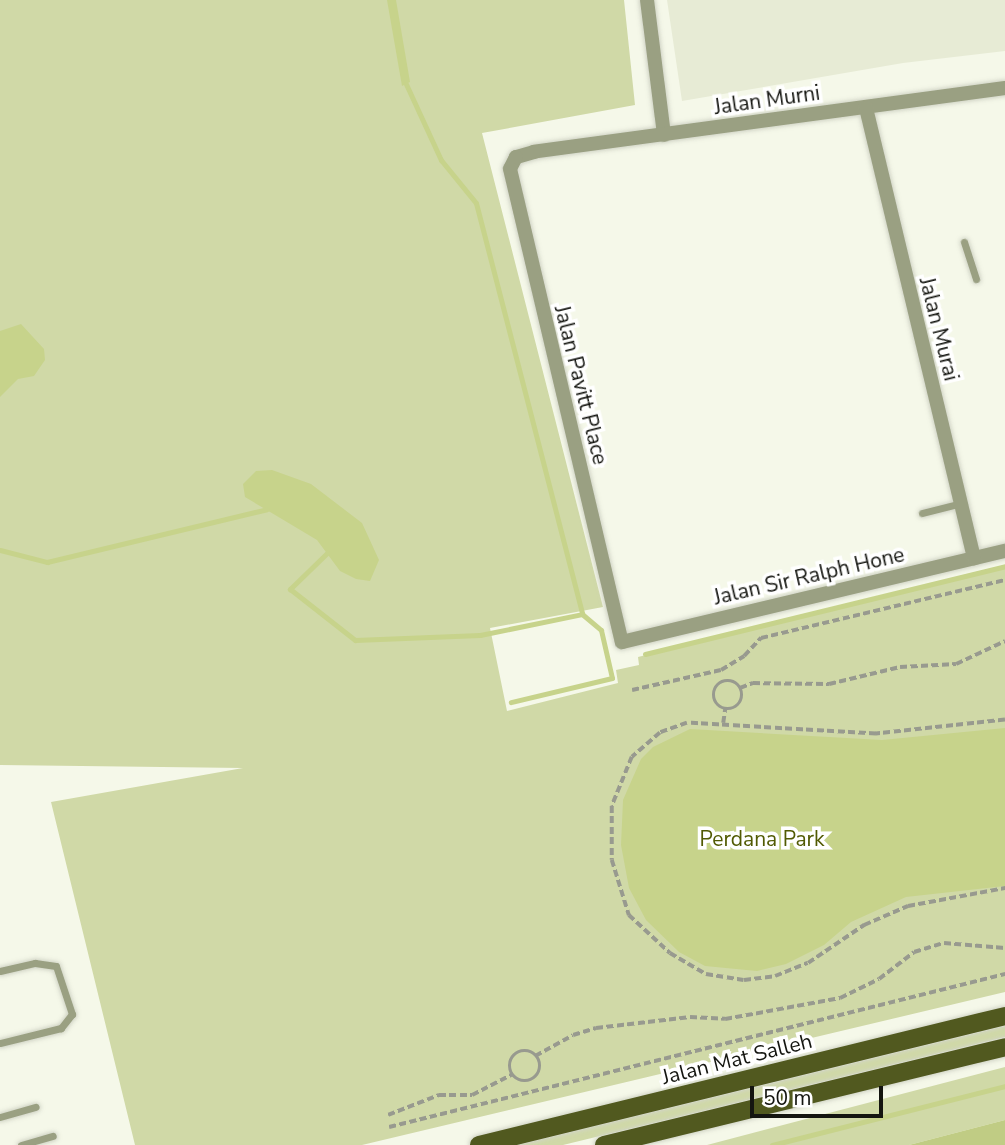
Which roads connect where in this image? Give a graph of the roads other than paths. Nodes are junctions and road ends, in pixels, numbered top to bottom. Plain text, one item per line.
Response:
1 (647, 0) edge
2 (1005, 88) edge
3 (866, 108) junction
4 (664, 135) junction
5 (534, 152) joint
6 (964, 242) dead end
7 (976, 279) dead end
8 (959, 504) junction
9 (922, 513) dead end
10 (1005, 551) edge
11 (974, 558) junction
12 (622, 642) joint
13 (0, 971) edge
14 (1005, 1016) edge
15 (0, 1043) edge
16 (1005, 1047) edge
17 (36, 1107) dead end
18 (0, 1117) edge
19 (52, 1136) dead end
20 (21, 1145) edge
21 (479, 1145) edge
22 (604, 1145) edge

1 - 4 street
2 - 3 street, Jalan Murni
3 - 4 street, Jalan Murni
3 - 8 street, Jalan Murai
4 - 5 street, Jalan Murni
5 - 12 street, Jalan Pavitt Place
6 - 7 lane
8 - 9 lane
8 - 11 street, Jalan Murai
10 - 11 street, Jalan Sir Ralph Hone
11 - 12 street, Jalan Sir Ralph Hone
13 - 15 lane
14 - 21 main road, Jalan Mat Salleh
16 - 22 main road
17 - 18 lane
19 - 20 lane

